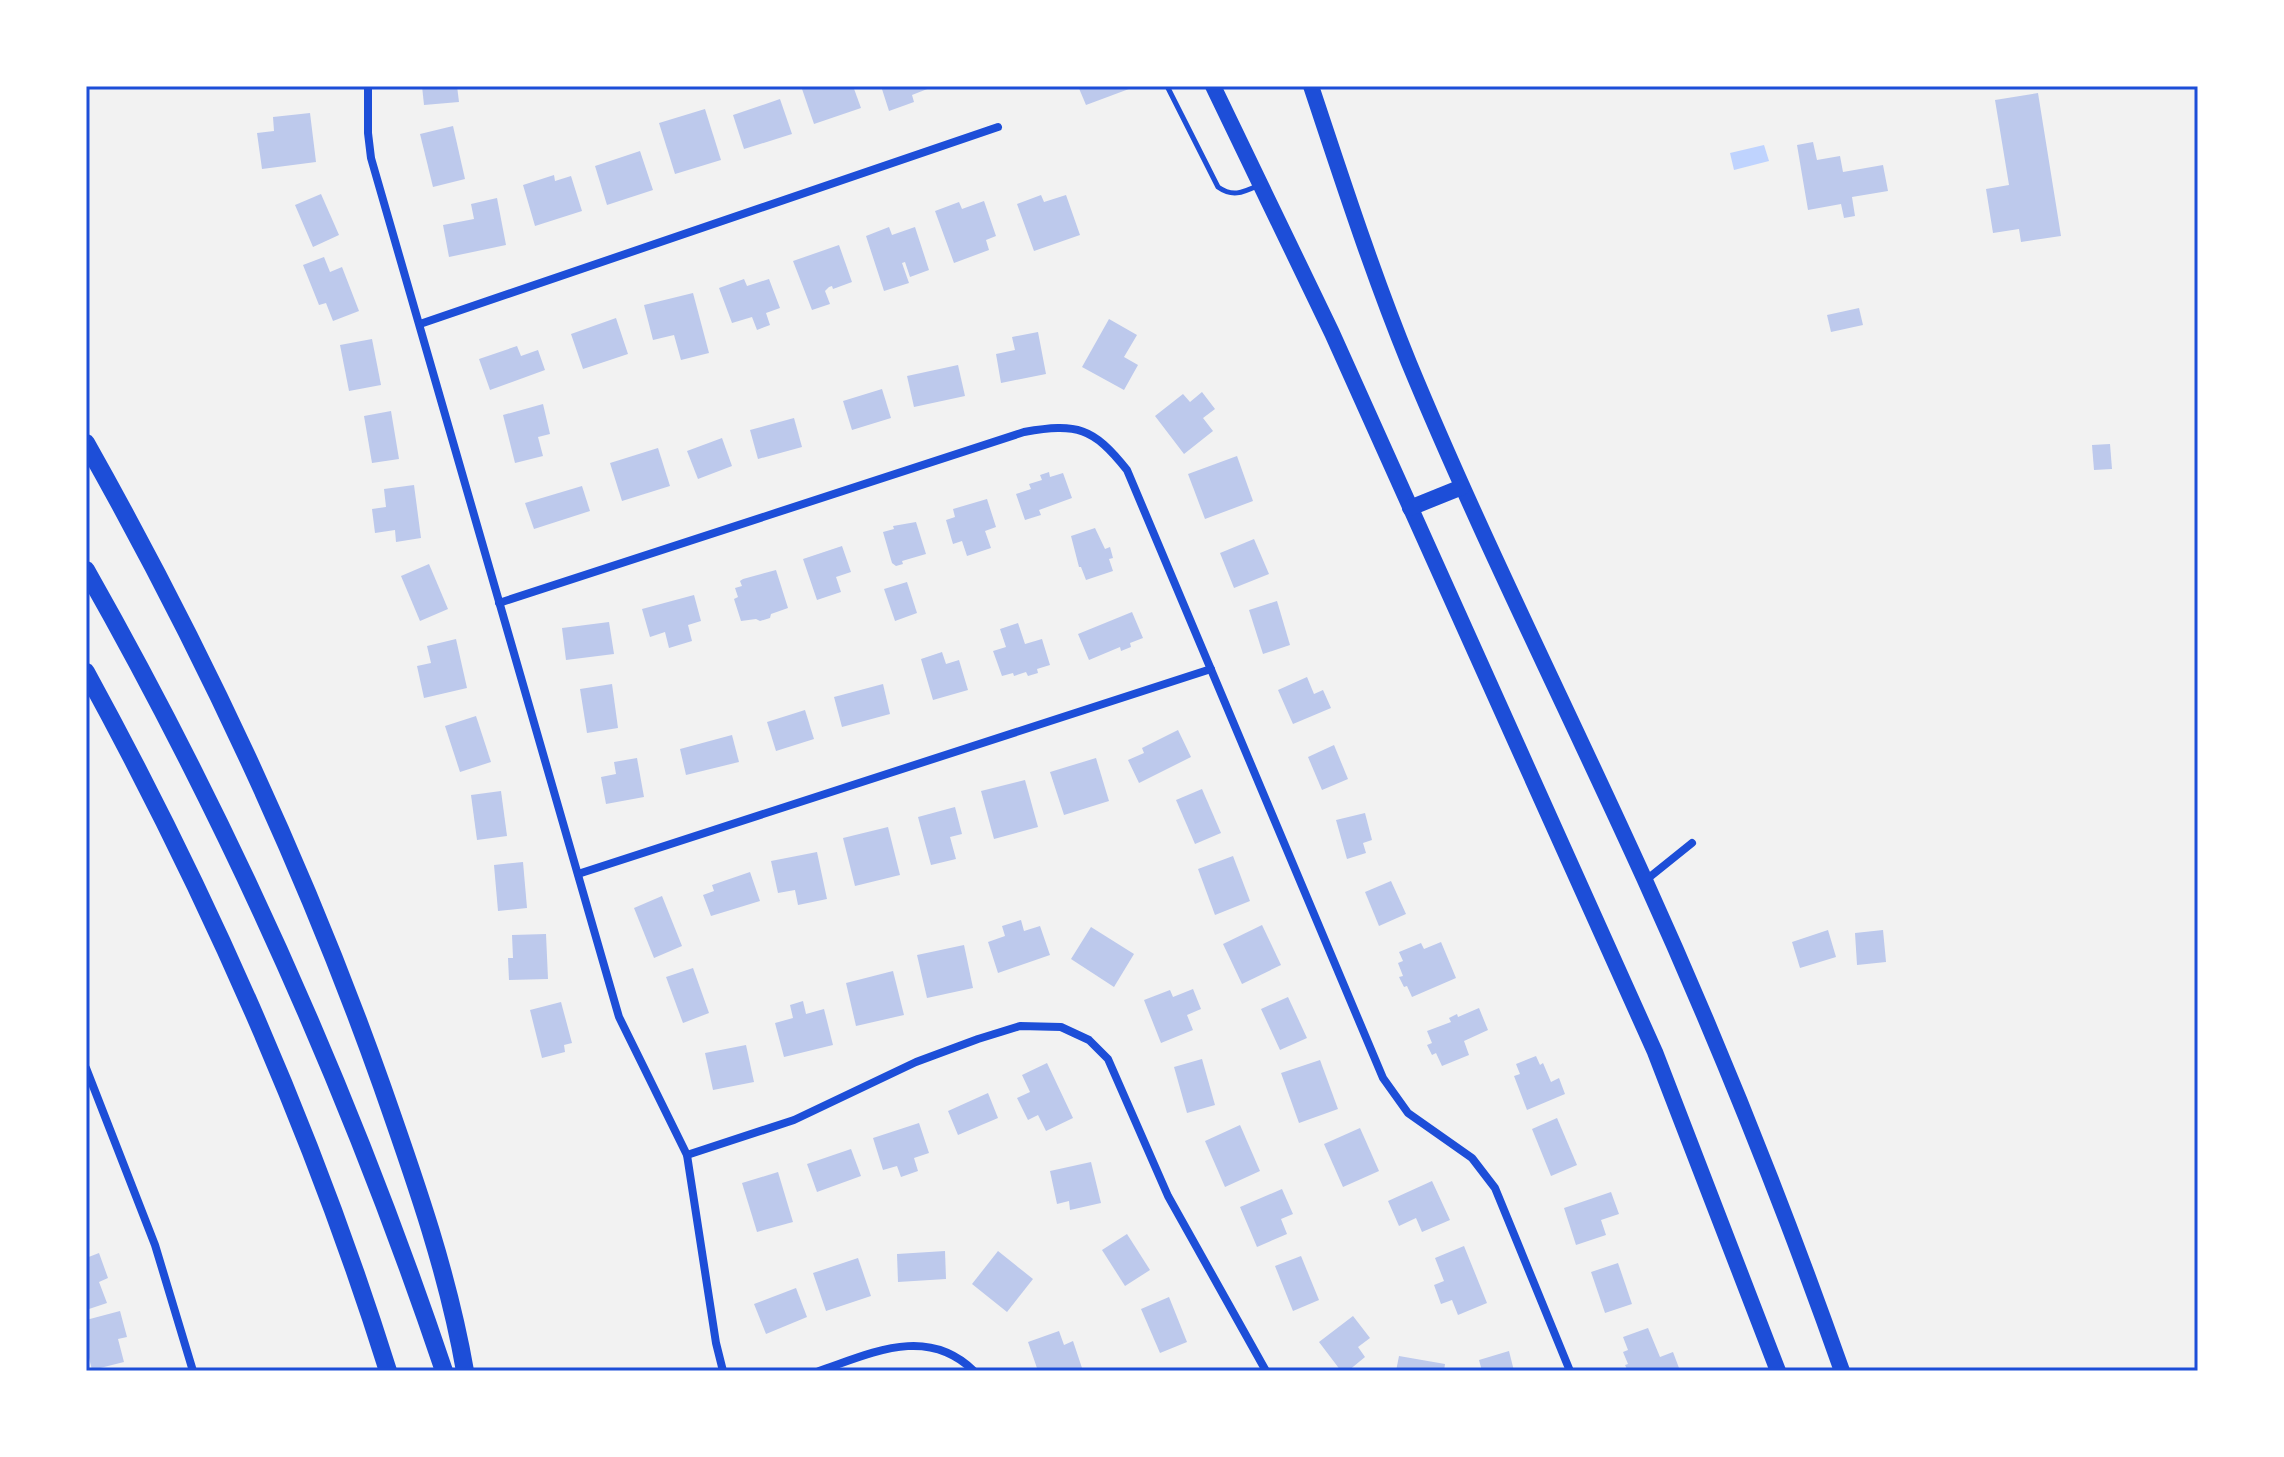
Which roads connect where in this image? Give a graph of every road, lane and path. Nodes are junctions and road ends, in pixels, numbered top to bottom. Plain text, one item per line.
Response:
1 (368, 86) edge
2 (1167, 86) edge
3 (1213, 86) edge
4 (1311, 86) edge
5 (998, 127) dead end
6 (1262, 184) junction
7 (420, 324) junction
8 (86, 443) edge
9 (1462, 487) junction
10 (1410, 508) junction
11 (86, 570) edge
12 (499, 603) junction
13 (1211, 669) junction
14 (86, 672) edge
15 (1692, 843) dead end
16 (578, 874) junction
17 (1645, 880) junction
18 (86, 1068) edge
19 (687, 1155) junction
20 (193, 1371) edge
21 (388, 1371) edge
22 (444, 1371) edge
23 (465, 1371) edge
24 (723, 1371) edge
25 (819, 1371) edge
26 (974, 1371) edge
27 (1266, 1371) edge
28 (1570, 1371) edge
29 (1778, 1371) edge
30 (1842, 1371) edge

1 - 7 street
2 - 6 lane
3 - 6 main road
4 - 9 main road
5 - 7 street
6 - 10 main road
7 - 12 street
8 - 23 highway
9 - 10 main road
9 - 17 main road
10 - 29 main road
11 - 22 highway
12 - 13 street
12 - 16 street
13 - 16 street
13 - 28 street
14 - 21 highway
15 - 17 street
16 - 19 street
17 - 30 main road
18 - 20 street
19 - 24 street
19 - 27 street
25 - 26 street

